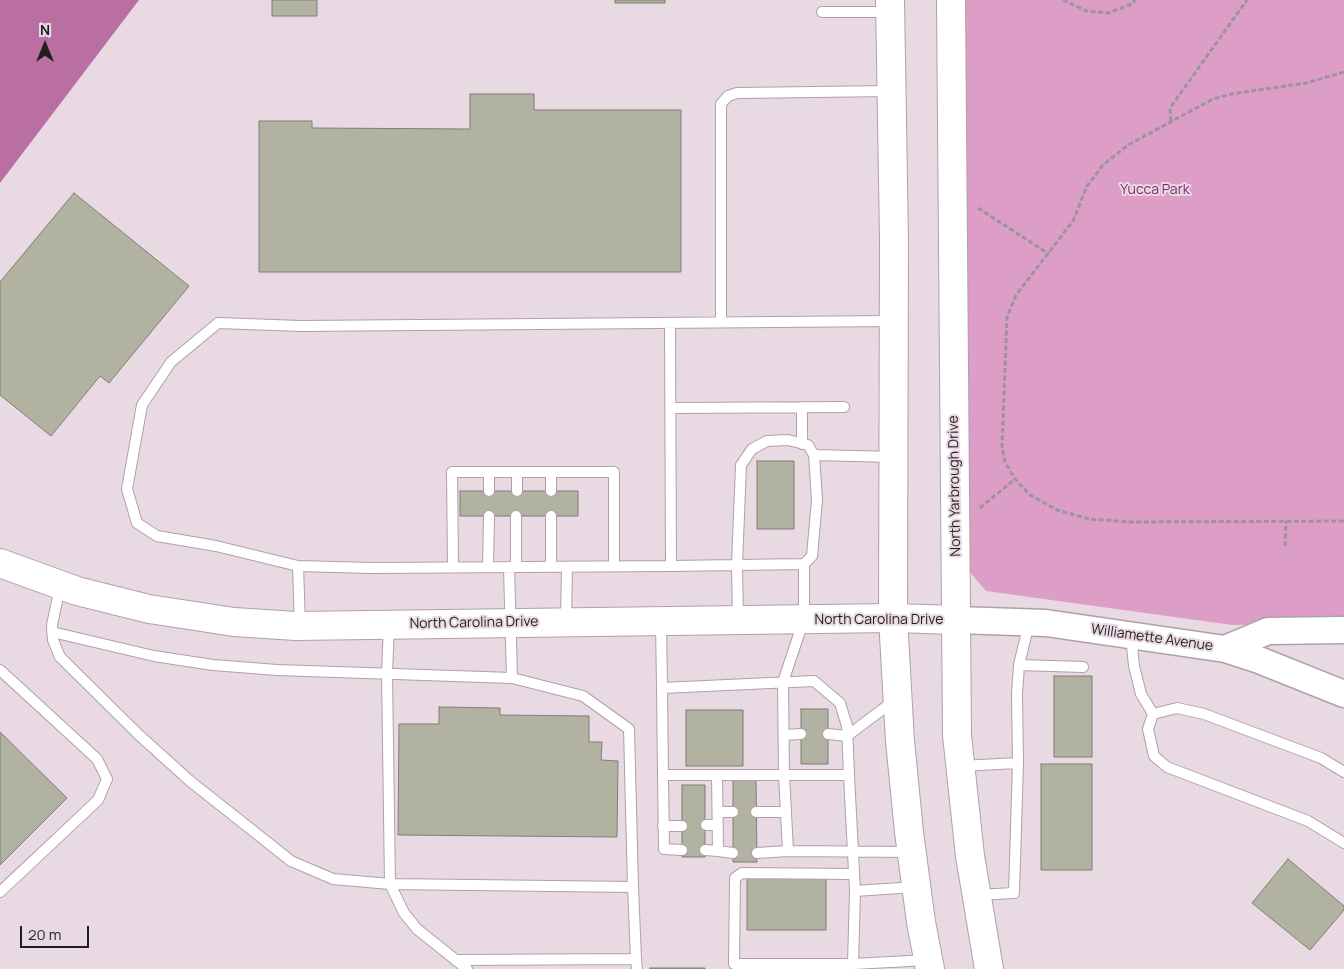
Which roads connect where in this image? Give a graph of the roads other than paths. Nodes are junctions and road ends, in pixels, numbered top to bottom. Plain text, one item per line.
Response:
1 (951, 0) edge
2 (890, 6) edge
3 (822, 12) dead end
4 (891, 91) junction
5 (892, 321) junction
6 (721, 322) junction
7 (670, 323) junction
8 (802, 407) junction
9 (844, 407) dead end
10 (670, 408) junction
11 (802, 444) junction
12 (814, 455) junction
13 (894, 457) junction
14 (489, 472) junction
15 (517, 472) junction
16 (551, 472) junction
17 (489, 491) dead end
18 (517, 491) dead end
19 (551, 491) dead end
20 (489, 516) dead end
21 (516, 516) dead end
22 (550, 516) dead end
23 (0, 563) edge
24 (804, 564) junction
25 (737, 565) junction
26 (298, 566) junction
27 (614, 566) junction
28 (670, 566) junction
29 (453, 567) junction
30 (488, 567) junction
31 (512, 567) junction
32 (550, 567) junction
33 (567, 567) junction
34 (60, 584) junction
35 (893, 618) junction
36 (804, 619) junction
37 (738, 620) junction
38 (957, 620) junction
39 (661, 621) junction
40 (566, 622) junction
41 (1029, 622) junction
42 (509, 623) junction
43 (389, 624) junction
44 (300, 626) junction
45 (1344, 630) edge
46 (52, 632) junction
47 (1131, 635) junction
48 (1225, 649) junction
49 (1019, 665) junction
50 (1083, 667) dead end
51 (0, 670) edge
52 (387, 673) junction
53 (512, 678) junction
54 (783, 682) junction
55 (662, 688) junction
56 (1344, 694) edge
57 (898, 698) junction
58 (1152, 714) junction
59 (801, 734) dead end
60 (828, 734) dead end
61 (784, 735) junction
62 (847, 736) junction
63 (1018, 763) junction
64 (960, 766) junction
65 (1344, 772) edge
66 (784, 775) junction
67 (849, 775) junction
68 (663, 776) junction
69 (717, 776) junction
70 (718, 812) junction
71 (732, 812) dead end
72 (756, 812) dead end
73 (786, 812) junction
74 (706, 825) dead end
75 (718, 825) junction
76 (663, 826) junction
77 (682, 826) dead end
78 (1344, 843) edge
79 (682, 850) dead end
80 (705, 850) dead end
81 (718, 851) junction
82 (788, 851) junction
83 (912, 852) junction
84 (732, 853) dead end
85 (757, 853) dead end
86 (853, 853) junction
87 (854, 874) junction
88 (390, 884) junction
89 (633, 887) junction
90 (916, 887) junction
91 (855, 891) junction
92 (0, 892) edge
93 (976, 895) junction
94 (455, 960) junction
95 (637, 964) edge
96 (853, 964) junction
97 (929, 964) edge
98 (467, 969) edge
99 (989, 969) edge

1 - 38 main road, North Yarbrough Drive
2 - 3 lane
2 - 4 main road
4 - 5 main road
4 - 6 lane
5 - 6 lane
5 - 13 main road
6 - 7 lane
7 - 10 lane
7 - 26 lane
8 - 9 lane
8 - 10 lane
8 - 11 lane
10 - 28 lane
11 - 12 lane
11 - 25 lane
12 - 13 lane
12 - 24 lane
13 - 35 main road
14 - 15 lane
14 - 17 lane
14 - 29 lane
15 - 16 lane
15 - 18 lane
16 - 19 lane
16 - 27 lane
20 - 30 lane
21 - 31 lane
22 - 32 lane
23 - 34 main road, North Carolina Drive
24 - 25 lane
24 - 36 lane
25 - 28 lane
25 - 37 lane
26 - 29 lane
26 - 44 lane
27 - 28 lane
27 - 33 lane
29 - 30 lane
30 - 31 lane
31 - 32 lane
31 - 42 lane
32 - 33 lane
33 - 40 lane
34 - 44 main road, North Carolina Drive
34 - 46 lane
35 - 36 main road, North Carolina Drive
35 - 38 main road, North Carolina Drive
35 - 57 main road
36 - 37 main road, North Carolina Drive
36 - 54 lane
37 - 39 main road, North Carolina Drive
38 - 41 street, Williamette Avenue
38 - 64 main road, North Yarbrough Drive
39 - 40 main road, North Carolina Drive
39 - 55 lane
40 - 42 main road, North Carolina Drive
41 - 47 street, Williamette Avenue
41 - 49 lane
42 - 43 main road, North Carolina Drive
42 - 53 lane
43 - 44 main road, North Carolina Drive
43 - 52 lane
45 - 48 street, Williamette Avenue
46 - 52 lane
46 - 88 lane
47 - 48 street, Williamette Avenue
47 - 58 lane
48 - 56 street
49 - 50 lane
49 - 63 lane
51 - 92 lane
52 - 53 lane
52 - 88 lane
53 - 89 lane
54 - 55 lane
54 - 61 lane
54 - 62 lane
55 - 68 lane
57 - 62 lane
57 - 83 main road
58 - 65 lane
58 - 78 lane
59 - 61 lane
60 - 62 lane
61 - 66 lane
62 - 67 lane
63 - 64 lane
63 - 93 lane
64 - 93 main road, North Yarbrough Drive
66 - 67 lane
66 - 69 lane
66 - 73 lane
67 - 86 lane
68 - 69 lane
68 - 76 lane
69 - 70 lane
70 - 71 lane
70 - 75 lane
72 - 73 lane
73 - 82 lane
74 - 75 lane
75 - 81 lane
76 - 77 lane
76 - 79 lane
80 - 81 lane
81 - 84 lane
82 - 85 lane
82 - 86 lane
83 - 86 lane
83 - 90 main road
86 - 87 lane
87 - 91 lane
87 - 96 lane
88 - 89 lane
88 - 94 lane
89 - 95 lane
90 - 91 lane
90 - 97 main road
91 - 96 lane
93 - 99 main road, North Yarbrough Drive
94 - 95 lane
94 - 98 lane
96 - 97 lane

